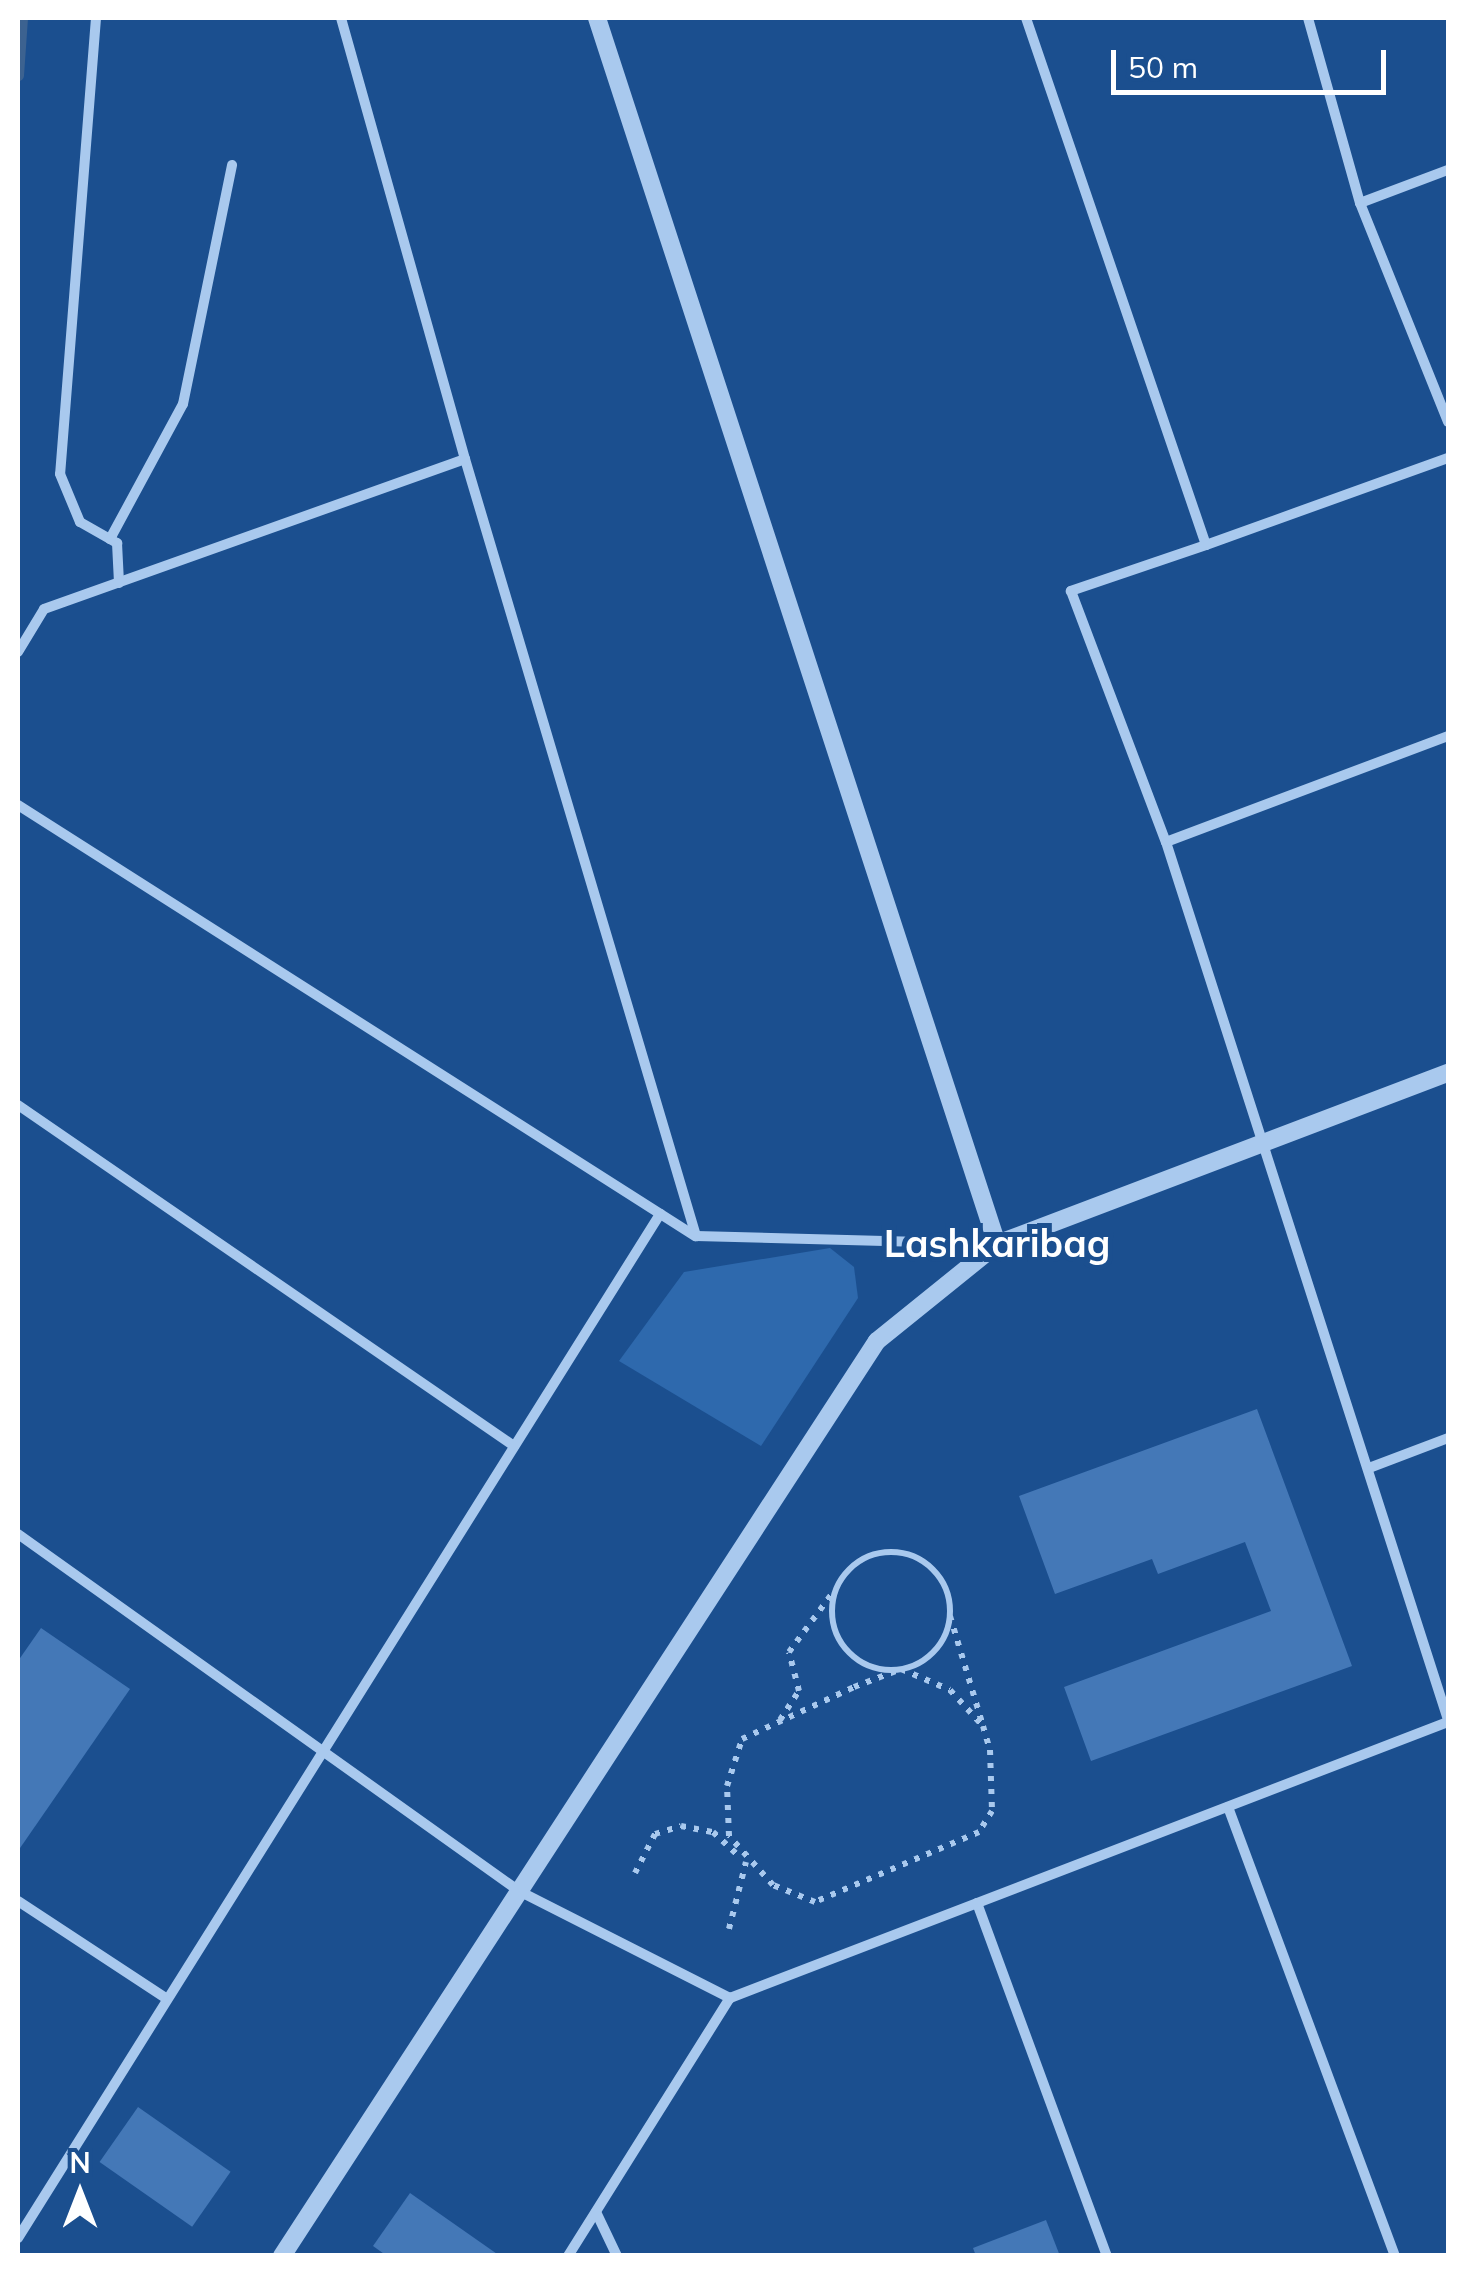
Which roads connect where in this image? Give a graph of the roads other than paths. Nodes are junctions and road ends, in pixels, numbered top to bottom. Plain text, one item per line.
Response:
1 (96, 18) edge
2 (341, 18) edge
3 (597, 18) edge
4 (1026, 18) edge
5 (1308, 18) edge
6 (232, 165) dead end
7 (1448, 170) edge
8 (1360, 203) junction
9 (1448, 422) edge
10 (1448, 458) edge
11 (465, 459) junction
12 (110, 539) junction
13 (1206, 545) junction
14 (119, 583) junction
15 (18, 652) edge
16 (1448, 736) edge
17 (18, 805) edge
18 (1166, 842) junction
19 (1448, 1073) edge
20 (18, 1104) edge
21 (1268, 1140) junction
22 (660, 1214) junction
23 (696, 1236) junction
24 (998, 1244) junction
25 (1448, 1438) edge
26 (514, 1446) junction
27 (1370, 1468) junction
28 (18, 1534) edge
29 (1448, 1721) edge
30 (322, 1751) junction
31 (1228, 1807) junction
32 (519, 1891) junction
33 (18, 1901) edge
34 (977, 1903) junction
35 (730, 1998) junction
36 (167, 2000) junction
37 (596, 2212) junction
38 (18, 2238) edge
39 (282, 2256) edge
40 (568, 2256) edge
41 (617, 2256) edge
42 (1107, 2256) edge
43 (1396, 2256) edge

1 - 12 street
2 - 11 street
3 - 24 street
4 - 13 street
5 - 8 street
6 - 12 street
7 - 8 street
8 - 9 street
10 - 13 street
11 - 14 street
11 - 23 street
12 - 14 street
13 - 18 street
14 - 15 street
16 - 18 street
17 - 22 street
18 - 21 street
19 - 21 street
20 - 26 street
21 - 24 street
21 - 27 street
22 - 23 street
22 - 26 street
23 - 24 street
24 - 32 street
25 - 27 street
26 - 30 street
27 - 29 street
28 - 30 street
29 - 31 street
30 - 32 street
30 - 36 street
31 - 34 street
31 - 43 street
32 - 35 street
32 - 39 street
33 - 36 street
34 - 35 street
34 - 42 street
35 - 37 street
36 - 38 street
37 - 40 street
37 - 41 street

